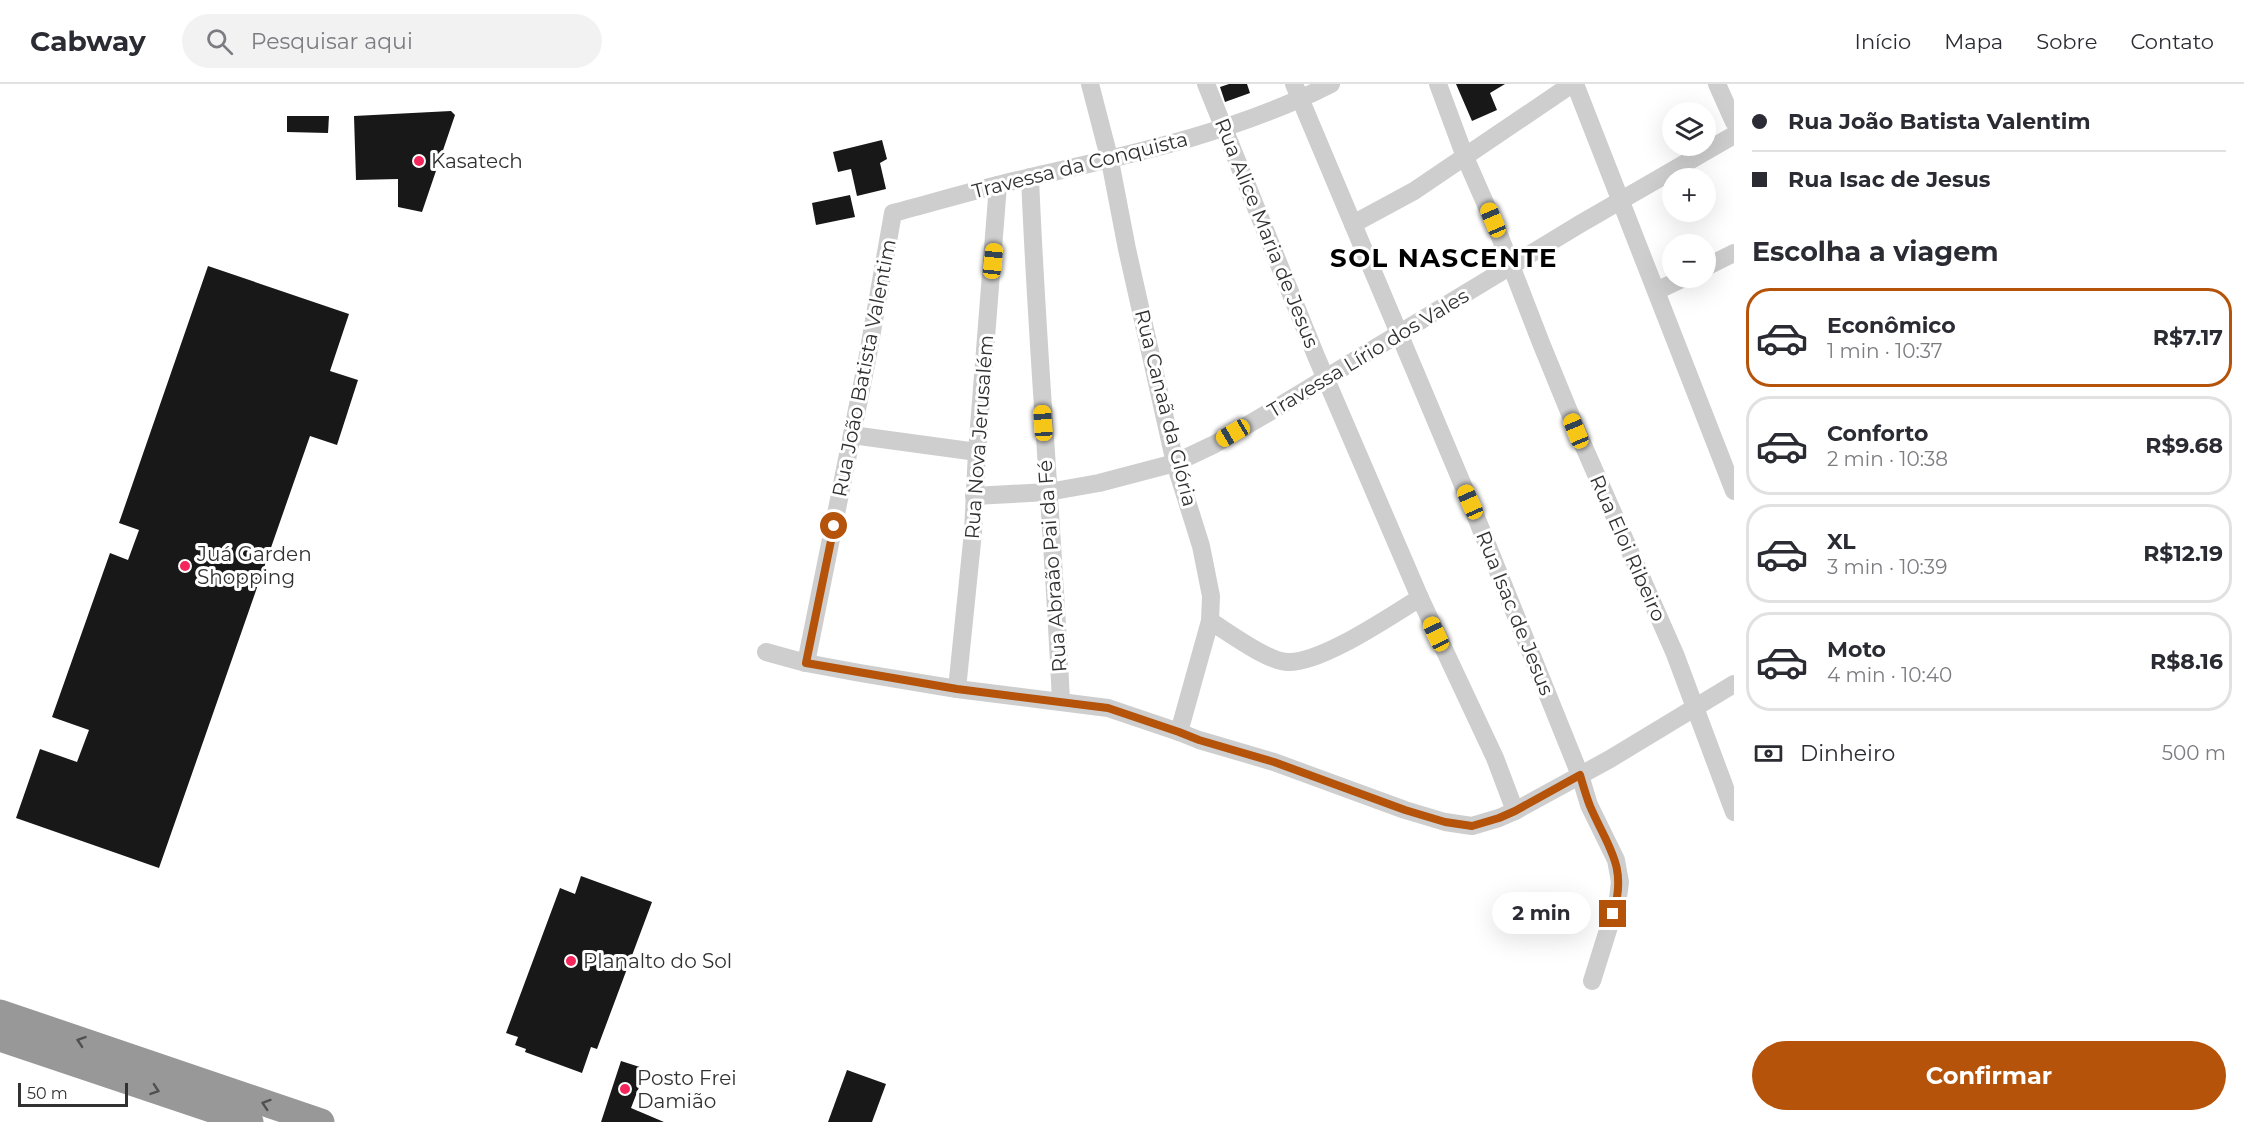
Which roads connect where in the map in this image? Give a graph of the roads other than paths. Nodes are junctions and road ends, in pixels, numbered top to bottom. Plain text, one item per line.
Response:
1 (1090, 84) edge
2 (1206, 84) edge
3 (1331, 84) edge
4 (1438, 84) edge
5 (1574, 84) edge
6 (1717, 84) edge
7 (1297, 92) edge
8 (1734, 122) edge
9 (1225, 128) junction
10 (1734, 135) edge
11 (1465, 157) junction
12 (1110, 161) junction
13 (1030, 177) junction
14 (998, 185) junction
15 (1621, 201) junction
16 (893, 213) joint
17 (1353, 224) junction
18 (1734, 253) edge
19 (1716, 262) edge
20 (1512, 267) junction
21 (1662, 288) edge
22 (1656, 291) junction
23 (1398, 333) junction
24 (1327, 377) junction
25 (852, 435) junction
26 (977, 452) junction
27 (1175, 463) junction
28 (1734, 491) edge
29 (1048, 492) junction
30 (974, 496) junction
31 (1420, 598) junction
32 (1210, 621) junction
33 (766, 652) dead end
34 (806, 663) junction
35 (1734, 684) edge
36 (957, 689) junction
37 (1061, 702) junction
38 (1695, 708) junction
39 (1179, 732) junction
40 (1580, 775) junction
41 (1515, 811) junction
42 (1734, 812) edge
43 (1592, 981) dead end
44 (0, 1013) edge
45 (0, 1038) edge
46 (195, 1113) edge
47 (250, 1122) edge
48 (321, 1122) edge

1 - 12 street, Rua Canaã da Glória
2 - 9 street, Rua Alice Maria de Jesus
3 - 7 street, Travessa da Conquista
4 - 11 street, Rua Eloi Ribeiro
5 - 11 street
5 - 15 street
6 - 8 street
7 - 9 street, Travessa da Conquista
7 - 17 street, Rua Isac de Jesus
9 - 12 street, Travessa da Conquista
9 - 24 street, Rua Alice Maria de Jesus
10 - 15 street, Travessa Lírio dos Vales
11 - 17 street
11 - 20 street, Rua Eloi Ribeiro
12 - 13 street, Travessa da Conquista
12 - 27 street, Rua Canaã da Glória
13 - 14 street, Travessa da Conquista
13 - 29 street, Rua Abraão Pai da Fé
14 - 16 street, Travessa da Conquista
14 - 26 street, Rua Nova Jerusalém
15 - 20 street, Travessa Lírio dos Vales
15 - 22 street
16 - 25 street, Rua João Batista Valentim
17 - 23 street, Rua Isac de Jesus
18 - 19 street
20 - 23 street, Travessa Lírio dos Vales
20 - 38 street, Rua Eloi Ribeiro
21 - 22 street
22 - 28 street
23 - 24 street, Travessa Lírio dos Vales
23 - 40 street, Rua Isac de Jesus
24 - 27 street, Travessa Lírio dos Vales
24 - 31 street, Rua Alice Maria de Jesus
25 - 26 street
25 - 34 street, Rua João Batista Valentim
26 - 30 street, Rua Nova Jerusalém
27 - 29 street, Travessa Lírio dos Vales
27 - 32 street, Rua Canaã da Glória
29 - 30 street, Travessa Lírio dos Vales
29 - 37 street, Rua Abraão Pai da Fé
30 - 36 street, Rua Nova Jerusalém
31 - 32 street
31 - 41 street, Rua Alice Maria de Jesus
32 - 39 street, Rua Canaã da Glória
33 - 34 street
34 - 36 street
35 - 38 street
36 - 37 street
37 - 39 street
38 - 40 street
38 - 42 street, Rua Eloi Ribeiro
39 - 41 street
40 - 41 street
40 - 43 street, Rua Isac de Jesus
48 -> 44 highway
45 -> 46 highway
46 - 47 highway

